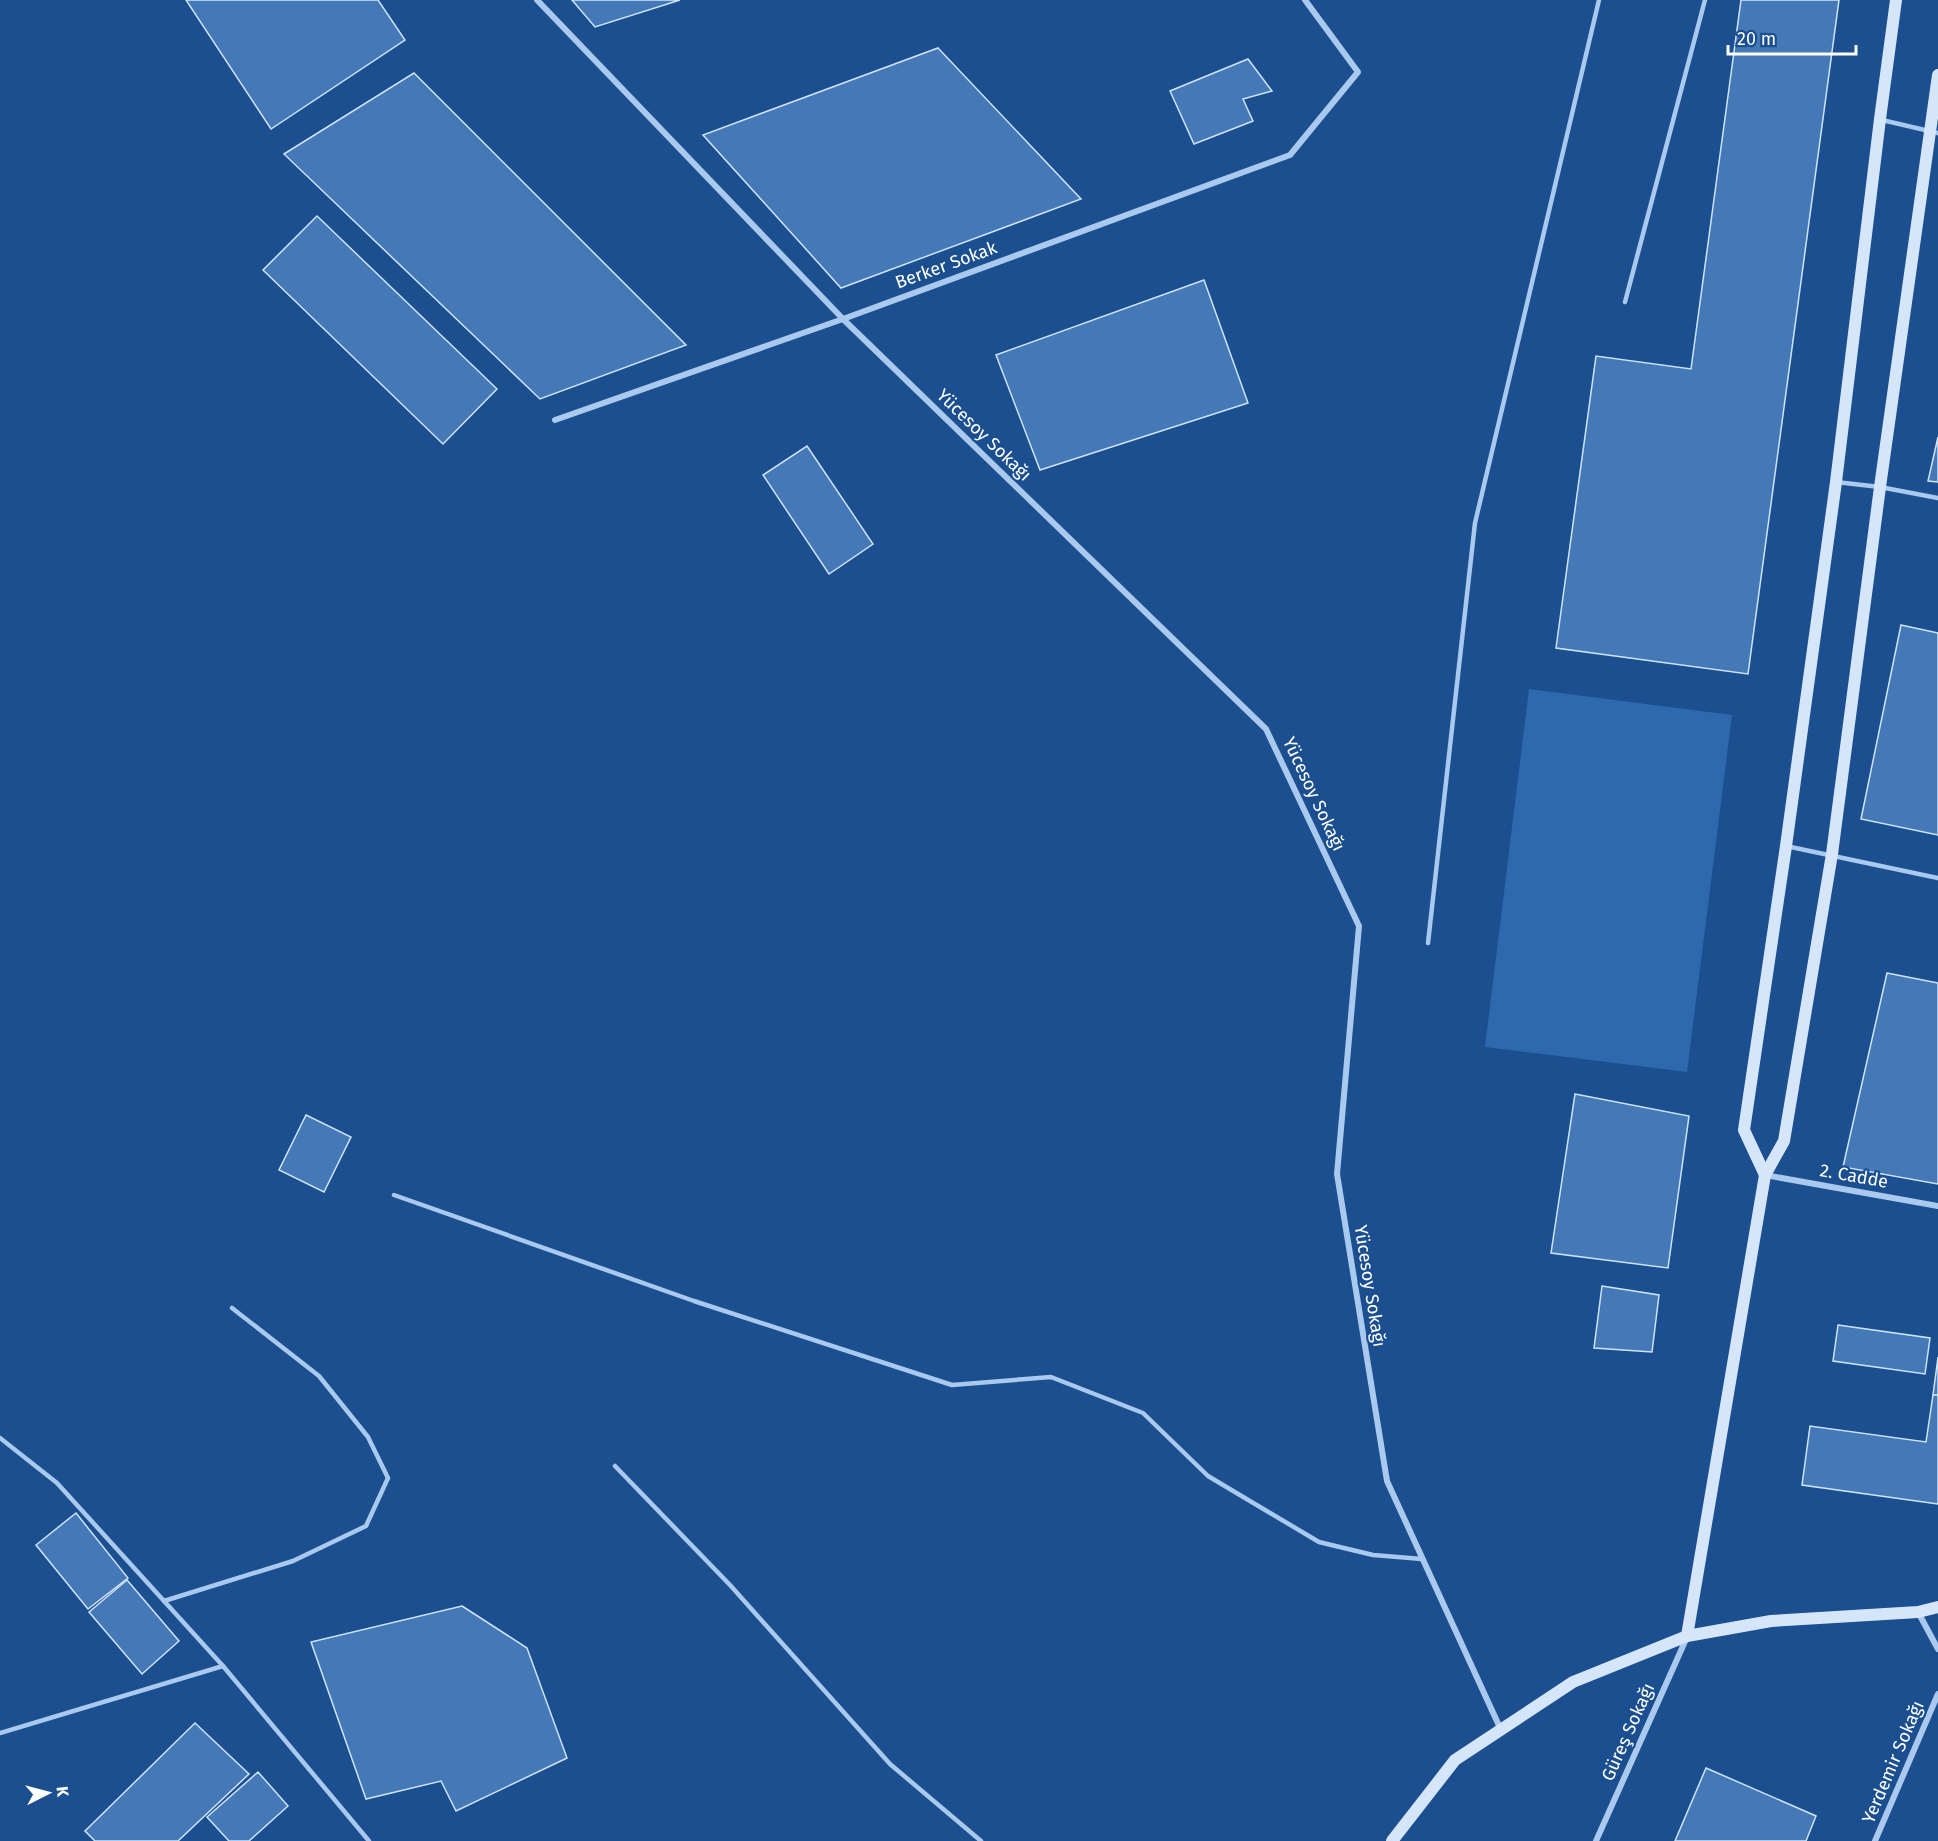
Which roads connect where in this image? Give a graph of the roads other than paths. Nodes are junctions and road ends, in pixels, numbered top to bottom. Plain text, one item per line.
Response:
1 (537, 0) edge
2 (1305, 0) edge
3 (1599, 0) edge
4 (1705, 0) edge
5 (1896, 0) edge
6 (1938, 75) edge
7 (1880, 119) junction
8 (1934, 132) edge
9 (1625, 302) dead end
10 (843, 319) junction
11 (555, 420) dead end
12 (1836, 482) junction
13 (1880, 487) junction
14 (1938, 498) edge
15 (1786, 846) junction
16 (1832, 854) junction
17 (1938, 878) edge
18 (1428, 943) dead end
19 (1765, 1175) junction
20 (394, 1195) dead end
21 (1938, 1206) edge
22 (232, 1308) dead end
23 (0, 1438) edge
24 (615, 1466) dead end
25 (1422, 1559) junction
26 (164, 1601) junction
27 (1938, 1607) edge
28 (1918, 1612) junction
29 (1687, 1636) junction
30 (1938, 1649) edge
31 (223, 1666) junction
32 (1938, 1694) edge
33 (1501, 1730) junction
34 (0, 1732) edge
35 (369, 1841) edge
36 (981, 1841) edge
37 (1392, 1841) edge
38 (1596, 1841) edge
39 (1875, 1841) edge

1 - 10 street
2 - 10 street, Berker Sokak
3 - 18 lane
4 - 9 lane
5 - 7 street
6 - 8 street
7 - 8 lane
7 - 12 street
8 - 13 street
10 - 11 street
10 - 25 street, Yücesoy Sokağı
12 - 13 lane
12 - 15 street
13 - 14 lane
13 - 16 street
15 - 16 lane
15 - 19 street
16 - 17 lane
16 - 19 street
19 - 21 street, 2. Cadde
19 - 29 street
20 - 25 lane
22 - 26 lane
23 - 26 lane
24 - 36 lane
25 - 33 street, Yücesoy Sokağı
26 - 31 lane
27 - 28 street
28 - 29 street
28 - 30 street
29 - 33 street
29 - 38 street, Güreş Sokağı
31 - 34 lane
31 - 35 lane
32 - 39 street, Yerdemir Sokağı
33 - 37 street

